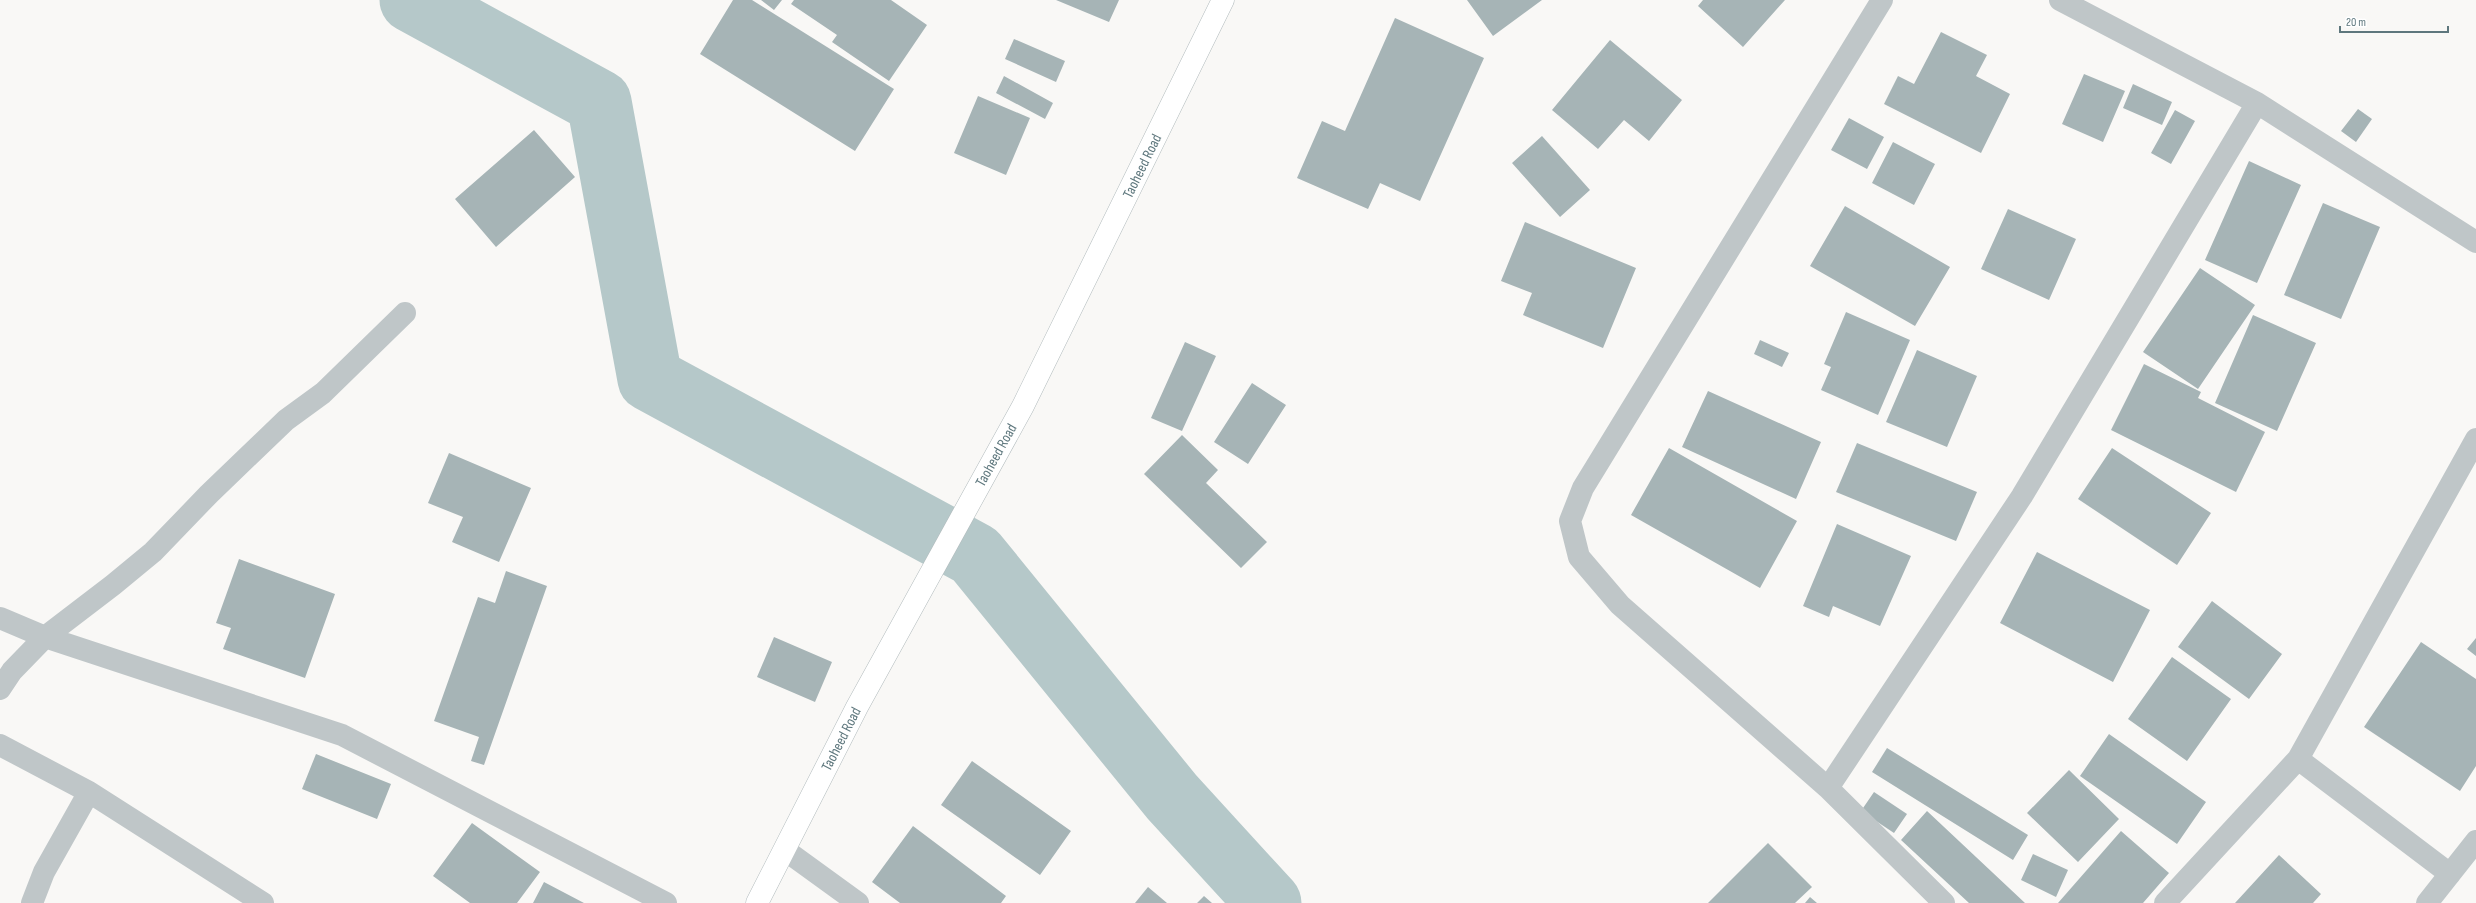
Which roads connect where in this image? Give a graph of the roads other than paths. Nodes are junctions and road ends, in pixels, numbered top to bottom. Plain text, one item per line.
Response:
1 (1223, 0) edge
2 (1882, 0) edge
3 (2060, 0) edge
4 (2257, 103) junction
5 (2476, 242) edge
6 (405, 313) dead end
7 (2476, 439) edge
8 (0, 618) edge
9 (45, 636) junction
10 (0, 690) edge
11 (0, 745) edge
12 (2298, 759) junction
13 (1828, 788) junction
14 (89, 792) junction
15 (2476, 841) edge
16 (785, 850) junction
17 (2450, 874) junction
18 (32, 903) edge
19 (263, 903) edge
20 (666, 903) edge
21 (757, 903) edge
22 (858, 903) edge
23 (1944, 903) edge
24 (2166, 903) edge
25 (2426, 903) edge

1 - 16 main road, Taoheed Road
2 - 13 street
3 - 4 street
4 - 5 street
4 - 13 street
6 - 9 street
7 - 12 street
8 - 9 street
9 - 10 street
9 - 20 street
11 - 14 street
12 - 17 street
12 - 24 street
13 - 23 street
14 - 18 street
14 - 19 street
15 - 17 street
16 - 21 main road, Taoheed Road
16 - 22 street
17 - 25 street

